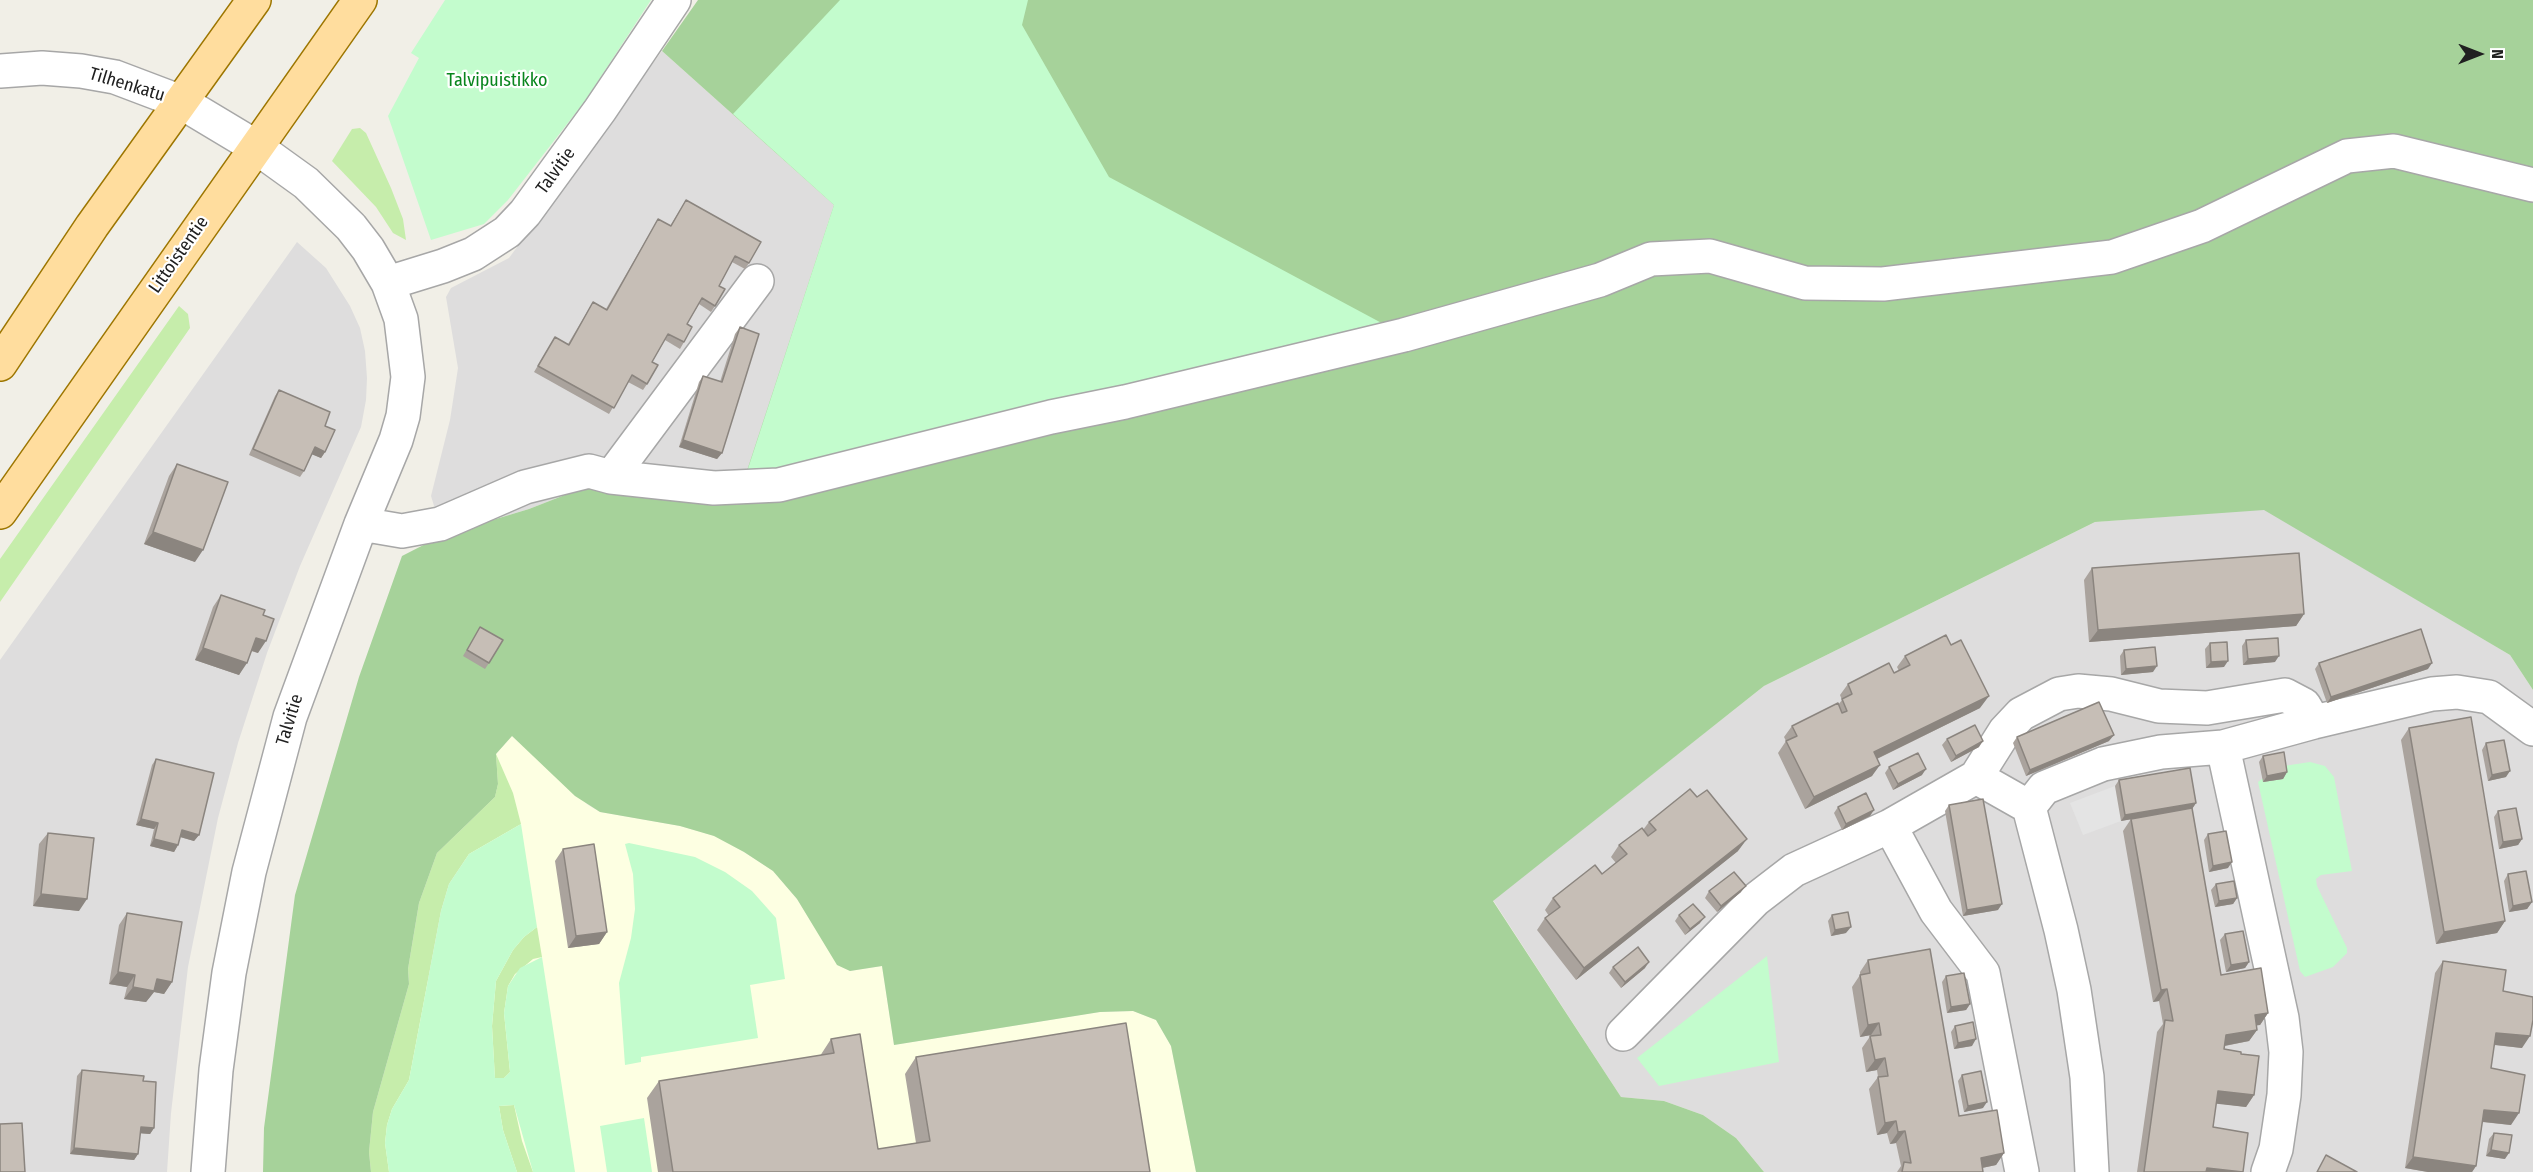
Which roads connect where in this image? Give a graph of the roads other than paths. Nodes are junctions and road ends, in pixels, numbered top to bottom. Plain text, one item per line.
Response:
1 (255, 0) edge
2 (360, 0) edge
3 (674, 0) edge
4 (0, 71) edge
5 (181, 102) junction
6 (256, 147) junction
7 (2533, 185) edge
8 (757, 281) dead end
9 (388, 283) junction
10 (0, 364) edge
11 (611, 477) junction
12 (0, 512) edge
13 (361, 524) junction
14 (2314, 722) junction
15 (2533, 729) edge
16 (2223, 747) junction
17 (1976, 777) junction
18 (2029, 807) junction
19 (1890, 826) junction
20 (1623, 1034) dead end
21 (208, 1172) edge
22 (2022, 1172) edge
23 (2092, 1172) edge
24 (2268, 1172) edge

1 - 5 main road
2 - 6 main road, Littoistentie
3 - 9 street, Talvitie
4 - 5 street, Tilhenkatu
5 - 6 street, Tilhenkatu
5 - 10 main road
6 - 9 street, Talvitie
6 - 12 main road, Littoistentie
7 - 11 street
8 - 11 street
9 - 13 street, Talvitie
11 - 13 street
13 - 21 street, Talvitie
14 - 15 street
14 - 16 street
14 - 17 street
16 - 18 street
16 - 24 street
17 - 18 street
17 - 19 street
18 - 23 street
19 - 20 street
19 - 22 street

